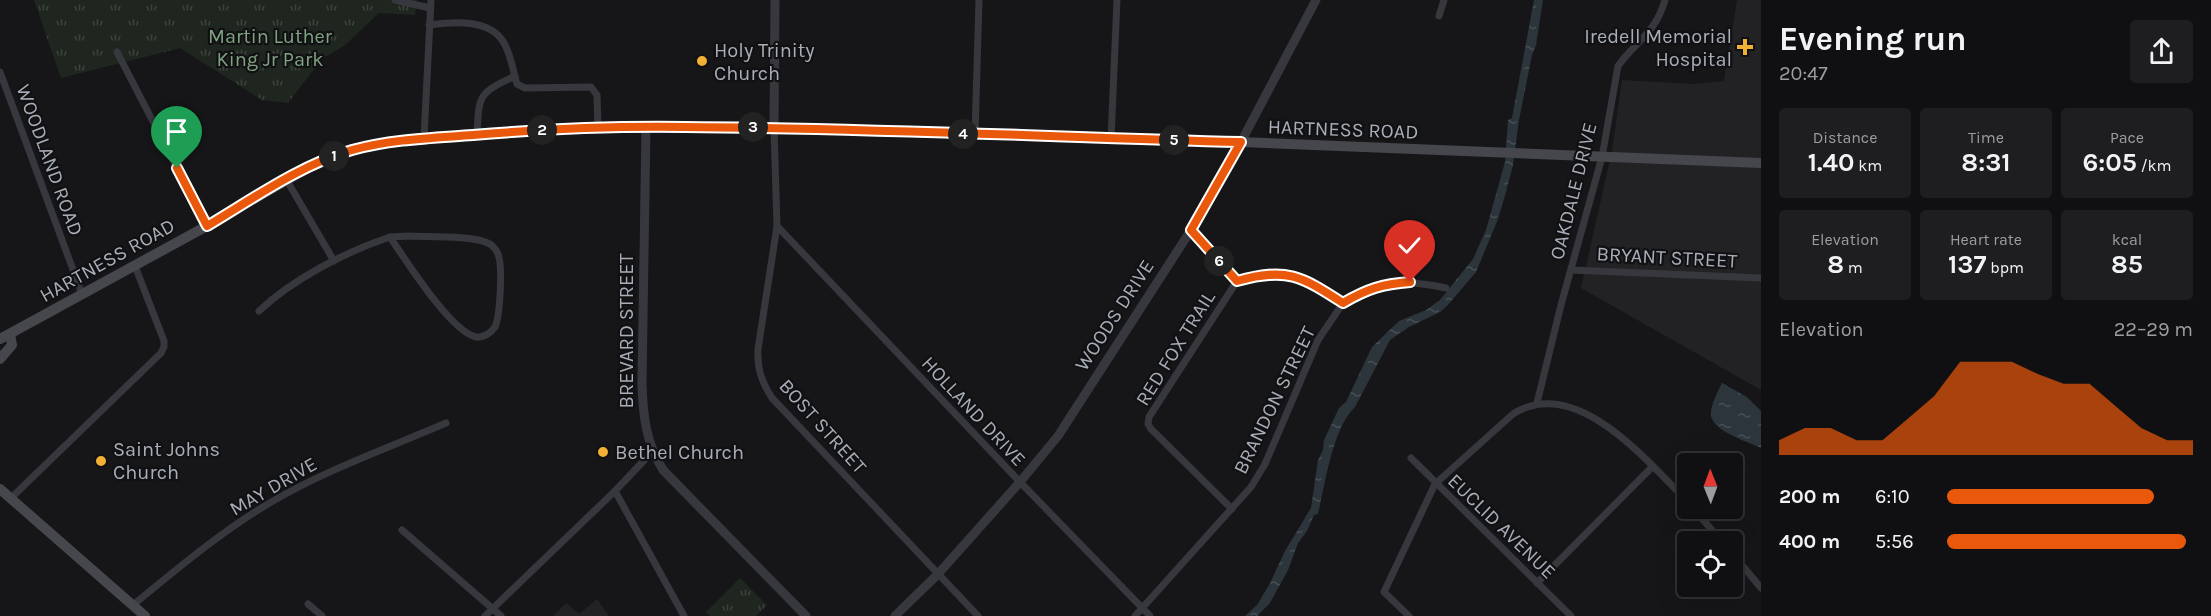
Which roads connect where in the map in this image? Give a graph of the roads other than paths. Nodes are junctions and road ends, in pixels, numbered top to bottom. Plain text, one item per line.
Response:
1 (395, 0) edge
2 (431, 0) edge
3 (775, 0) edge
4 (979, 0) edge
5 (1117, 0) edge
6 (1316, 0) edge
7 (1444, 0) edge
8 (1665, 0) edge
9 (430, 8) junction
10 (1439, 16) dead end
11 (429, 25) junction
12 (117, 52) dead end
13 (0, 72) edge
14 (515, 76) junction
15 (646, 127) junction
16 (598, 128) junction
17 (774, 128) junction
18 (477, 134) junction
19 (975, 135) junction
20 (424, 138) junction
21 (1111, 139) junction
22 (1241, 142) junction
23 (1602, 157) junction
24 (1761, 163) edge
25 (286, 179) junction
26 (207, 226) junction
27 (777, 226) junction
28 (1191, 230) junction
29 (390, 237) junction
30 (334, 261) junction
31 (135, 266) junction
32 (1571, 270) junction
33 (1761, 278) edge
34 (1237, 281) junction
35 (1446, 288) dead end
36 (82, 294) junction
37 (1343, 303) junction
38 (259, 311) dead end
39 (5, 336) edge
40 (0, 360) edge
41 (1537, 403) junction
42 (446, 423) dead end
43 (652, 452) junction
44 (1411, 458) dead end
45 (1653, 467) junction
46 (1020, 482) junction
47 (1435, 484) junction
48 (0, 489) edge
49 (615, 491) junction
50 (1677, 491) edge
51 (10, 499) junction
52 (1232, 509) junction
53 (1702, 519) edge
54 (402, 530) dead end
55 (1713, 531) edge
56 (1743, 566) edge
57 (938, 574) junction
58 (1537, 583) junction
59 (1761, 588) edge
60 (308, 604) dead end
61 (133, 605) junction
62 (1143, 607) junction
63 (493, 608) junction
64 (145, 616) edge
65 (322, 616) edge
66 (485, 616) edge
67 (501, 616) edge
68 (684, 616) edge
69 (806, 616) edge
70 (895, 616) edge
71 (978, 616) edge
72 (1135, 616) edge
73 (1150, 616) edge
74 (1409, 616) edge
75 (1570, 616) edge

1 - 9 street
2 - 9 street
3 - 17 street
4 - 19 street
5 - 21 street
6 - 22 street, WOODS DRIVE
7 - 10 street
8 - 23 street, OAKDALE DRIVE
9 - 11 street
11 - 14 street
11 - 20 street
12 - 26 street
13 - 36 street, WOODLAND ROAD
14 - 16 street
14 - 18 street
15 - 16 main road, HARTNESS ROAD
15 - 17 main road, HARTNESS ROAD
15 - 43 street, BREVARD STREET
16 - 18 main road, HARTNESS ROAD
17 - 19 main road, HARTNESS ROAD
17 - 27 street, BOST STREET
18 - 20 main road, HARTNESS ROAD
19 - 21 main road, HARTNESS ROAD
20 - 25 main road, HARTNESS ROAD
21 - 22 main road, HARTNESS ROAD
22 - 23 main road, HARTNESS ROAD
22 - 28 street, WOODS DRIVE
23 - 24 main road, HARTNESS ROAD
23 - 32 street, OAKDALE DRIVE
25 - 26 main road, HARTNESS ROAD
25 - 30 street
26 - 31 main road, HARTNESS ROAD
27 - 46 street, HOLLAND DRIVE
27 - 57 street, BOST STREET
28 - 34 street
28 - 46 street, WOODS DRIVE
29 - 29 street
29 - 30 street
30 - 38 street
31 - 36 main road, HARTNESS ROAD
31 - 51 street
32 - 33 street, BRYANT STREET
32 - 41 street, OAKDALE DRIVE
34 - 37 street
34 - 52 street, RED FOX TRAIL
35 - 37 street
36 - 39 main road, HARTNESS ROAD
37 - 52 street, BRANDON STREET
39 - 40 main road
41 - 45 street
41 - 47 street
42 - 61 street, MAY DRIVE
43 - 49 street
43 - 69 street, BREVARD STREET
44 - 47 street, EUCLID AVENUE
45 - 50 street
45 - 58 street
46 - 57 street, WOODS DRIVE
46 - 62 street, HOLLAND DRIVE
47 - 58 street, EUCLID AVENUE
47 - 74 street
48 - 51 main road
49 - 63 street
49 - 68 street
51 - 61 main road
52 - 62 street, BRANDON STREET
53 - 55 street
54 - 63 street
56 - 59 street
57 - 70 street, WOODS DRIVE
57 - 71 street, BOST STREET
58 - 75 street, EUCLID AVENUE
60 - 65 street
61 - 64 main road
62 - 72 street, BRANDON STREET
62 - 73 street, HOLLAND DRIVE
63 - 66 street
63 - 67 street

